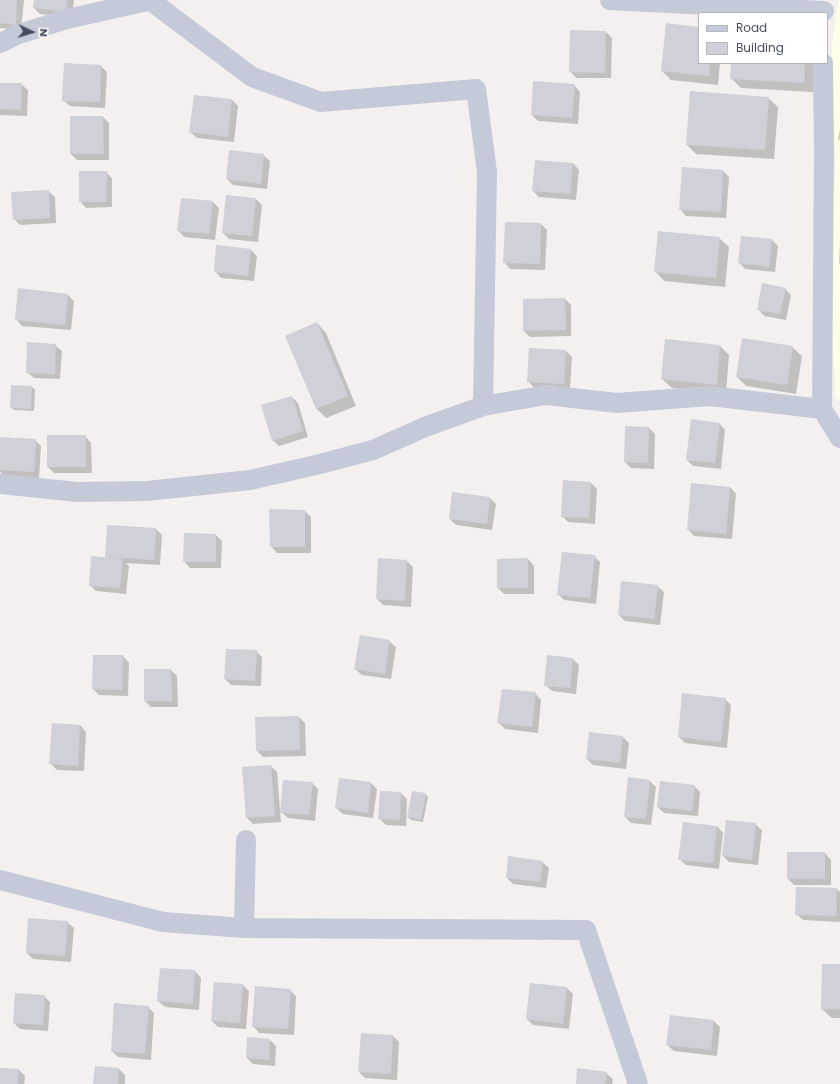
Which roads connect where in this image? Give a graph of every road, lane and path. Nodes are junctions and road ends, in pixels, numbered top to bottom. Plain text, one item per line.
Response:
1 (151, 0) edge
2 (610, 0) edge
3 (825, 8) edge
4 (0, 43) edge
5 (823, 64) edge
6 (483, 406) junction
7 (822, 409) junction
8 (840, 438) edge
9 (0, 484) edge
10 (246, 840) dead end
11 (0, 880) edge
12 (244, 928) junction
13 (638, 1084) edge

1 - 4 street
1 - 6 street
2 - 3 street
5 - 7 street
6 - 7 street
6 - 9 street
7 - 8 street
10 - 12 street
11 - 12 street
12 - 13 street

